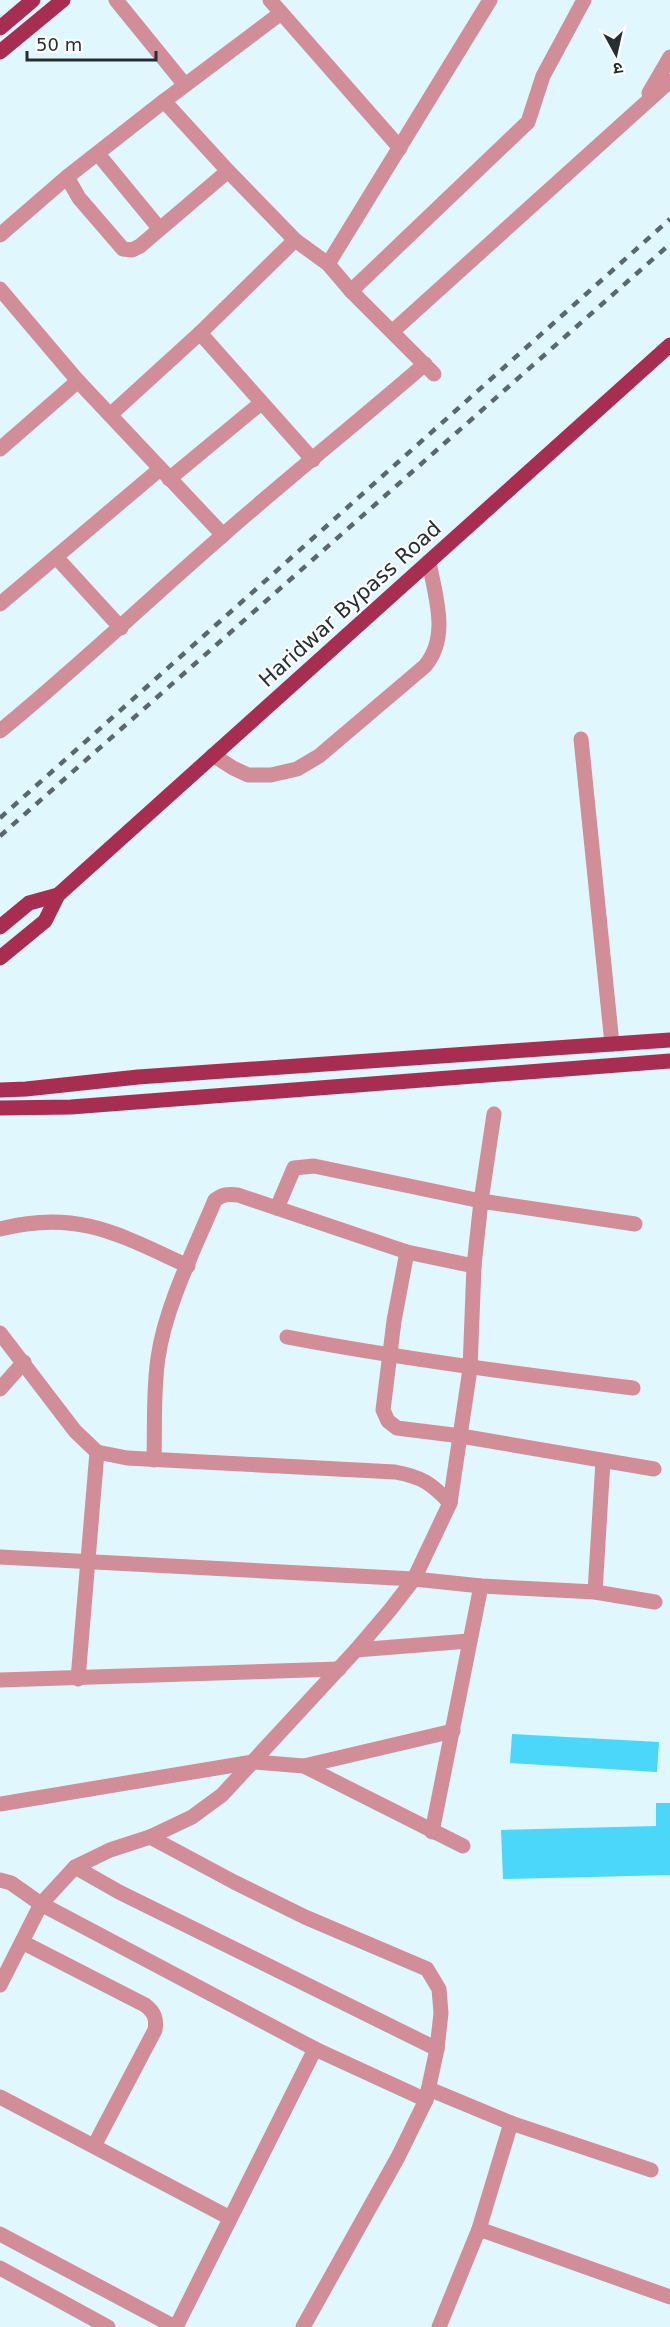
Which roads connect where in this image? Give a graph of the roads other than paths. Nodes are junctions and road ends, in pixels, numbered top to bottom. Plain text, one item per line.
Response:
1 (33, 0) edge
2 (63, 0) edge
3 (116, 0) edge
4 (270, 0) edge
5 (490, 0) edge
6 (585, 0) edge
7 (281, 13) junction
8 (0, 28) edge
9 (0, 52) edge
10 (670, 57) edge
11 (670, 81) edge
12 (185, 85) junction
13 (164, 101) junction
14 (642, 105) junction
15 (400, 148) junction
16 (98, 154) junction
17 (228, 171) junction
18 (67, 177) junction
19 (159, 228) junction
20 (0, 235) edge
21 (295, 240) junction
22 (328, 264) junction
23 (0, 290) edge
24 (351, 291) junction
25 (393, 332) junction
26 (200, 333) junction
27 (670, 345) edge
28 (78, 381) junction
29 (261, 403) junction
30 (110, 415) junction
31 (0, 449) edge
32 (313, 460) junction
33 (164, 474) junction
34 (223, 535) junction
35 (56, 557) junction
36 (429, 562) junction
37 (0, 604) edge
38 (121, 628) junction
39 (0, 731) edge
40 (580, 739) dead end
41 (213, 755) junction
42 (58, 895) junction
43 (0, 927) edge
44 (0, 958) edge
45 (670, 1040) edge
46 (612, 1044) junction
47 (670, 1061) edge
48 (0, 1090) edge
49 (0, 1108) edge
50 (494, 1114) dead end
51 (481, 1201) junction
52 (277, 1208) junction
53 (635, 1224) dead end
54 (0, 1229) edge
55 (407, 1252) junction
56 (188, 1266) junction
57 (474, 1266) junction
58 (0, 1334) edge
59 (287, 1337) dead end
60 (390, 1357) junction
61 (24, 1362) junction
62 (470, 1369) junction
63 (633, 1388) dead end
64 (0, 1389) edge
65 (461, 1436) junction
66 (97, 1452) junction
67 (154, 1460) junction
68 (603, 1461) junction
69 (654, 1469) dead end
70 (450, 1503) junction
71 (0, 1557) edge
72 (87, 1560) junction
73 (414, 1579) junction
74 (482, 1586) junction
75 (595, 1592) junction
76 (655, 1602) dead end
77 (469, 1641) junction
78 (356, 1650) junction
79 (339, 1669) junction
80 (78, 1679) junction
81 (0, 1680) edge
82 (453, 1731) junction
83 (253, 1762) junction
84 (304, 1766) junction
85 (0, 1804) edge
86 (432, 1832) junction
87 (150, 1837) junction
88 (463, 1846) dead end
89 (75, 1867) junction
90 (0, 1880) edge
91 (41, 1904) junction
92 (22, 1942) junction
93 (5, 1961) edge
94 (0, 1985) edge
95 (315, 2049) junction
96 (437, 2049) junction
97 (428, 2095) junction
98 (0, 2097) edge
99 (511, 2123) junction
100 (94, 2146) junction
101 (651, 2170) dead end
102 (230, 2218) junction
103 (479, 2229) junction
104 (0, 2234) edge
105 (0, 2268) edge
106 (670, 2297) edge
107 (108, 2327) edge
108 (175, 2327) edge
109 (303, 2327) edge
110 (439, 2327) edge

1 - 8 main road
2 - 9 main road
3 - 12 street
4 - 7 street
5 - 15 street
6 - 24 street
7 - 12 street
7 - 15 street
10 - 14 street
11 - 14 street
12 - 13 street
13 - 16 street
13 - 17 street
14 - 25 street
15 - 22 street
16 - 18 street
16 - 19 street
17 - 19 street
17 - 21 street
18 - 19 street
18 - 20 street
21 - 22 street
21 - 26 street
22 - 24 street
23 - 28 street
24 - 25 street
25 - 32 street
26 - 29 street
26 - 30 street
27 - 36 main road, Haridwar Bypass Road
28 - 30 street
28 - 31 street
29 - 32 street
29 - 33 street
30 - 33 street
32 - 34 street
33 - 34 street
33 - 35 street
34 - 38 street
35 - 37 street
35 - 38 street
36 - 41 main road, Haridwar Bypass Road
36 - 41 street
38 - 39 street
40 - 46 street
41 - 42 main road, Haridwar Bypass Road
42 - 43 main road, Haridwar Bypass Road
42 - 44 main road, Haridwar Bypass Road
45 - 46 main road
46 - 48 main road
47 - 49 main road
50 - 51 street
51 - 52 street
51 - 53 street
51 - 57 street
52 - 55 street
52 - 56 street
54 - 56 street
55 - 57 street
55 - 60 street
56 - 67 street
57 - 62 street
58 - 61 street
59 - 60 street
60 - 62 street
60 - 65 street
61 - 64 street
61 - 66 street
62 - 63 street
62 - 65 street
65 - 68 street
65 - 70 street
66 - 67 street
66 - 72 street
67 - 70 street
68 - 69 street
68 - 75 street
70 - 73 street
71 - 72 street
72 - 73 street
72 - 80 street
73 - 74 street
73 - 78 street
74 - 75 street
74 - 77 street
75 - 76 street
77 - 78 street
77 - 82 street
78 - 79 street
79 - 80 street
79 - 83 street
80 - 81 street
82 - 84 street
82 - 86 street
83 - 84 street
83 - 85 street
83 - 87 street
84 - 86 street
86 - 88 street
87 - 89 street
87 - 96 street
89 - 91 street
89 - 96 street
90 - 91 street
91 - 92 street
91 - 95 street
92 - 93 street
92 - 100 street
93 - 94 street
95 - 97 street
95 - 102 street
96 - 97 street
97 - 99 street
97 - 109 street
98 - 100 street
99 - 101 street
99 - 103 street
100 - 102 street
102 - 108 street
103 - 106 street
103 - 110 street
104 - 108 street
105 - 107 street

